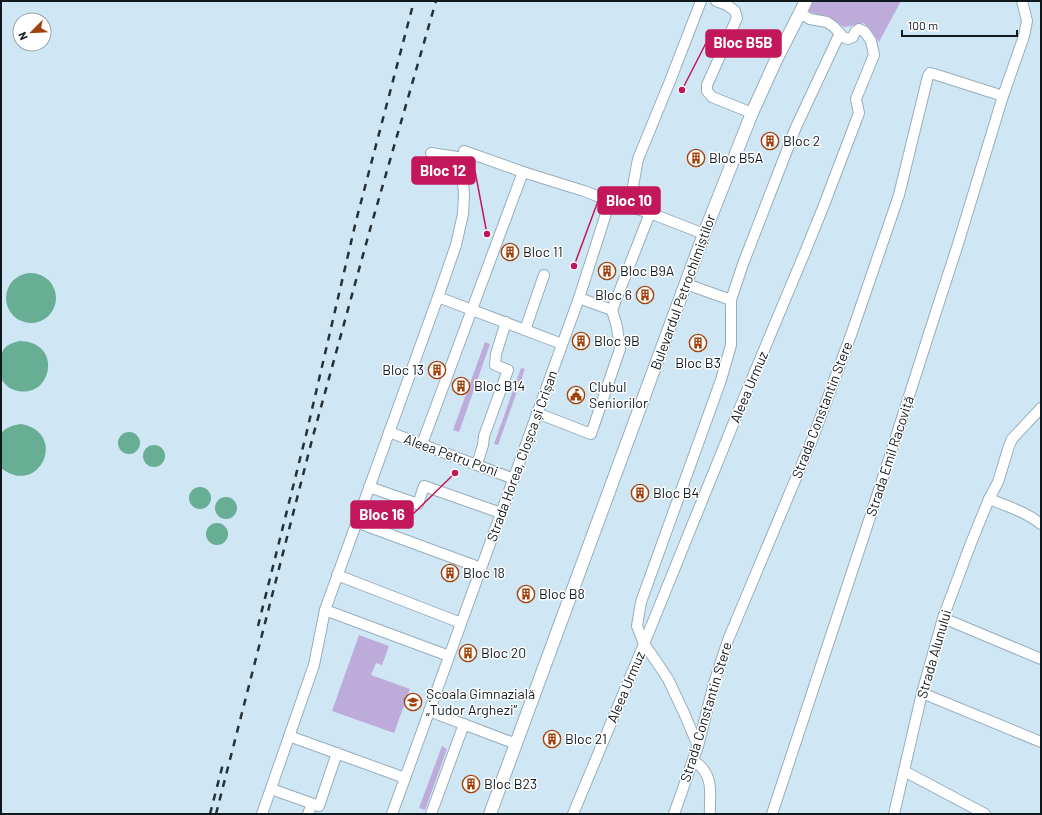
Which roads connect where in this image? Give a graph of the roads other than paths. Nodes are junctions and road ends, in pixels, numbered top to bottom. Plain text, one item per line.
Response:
1 (701, 1) edge
2 (716, 1) edge
3 (806, 1) edge
4 (1022, 1) edge
5 (800, 13) junction
6 (840, 33) junction
7 (1002, 96) junction
8 (752, 112) junction
9 (431, 153) dead end
10 (464, 158) junction
11 (523, 172) junction
12 (610, 201) junction
13 (626, 206) junction
14 (650, 213) junction
15 (704, 234) junction
16 (544, 276) dead end
17 (686, 284) junction
18 (438, 297) junction
19 (579, 298) junction
20 (731, 300) junction
21 (472, 309) junction
22 (612, 310) junction
23 (506, 322) junction
24 (525, 330) junction
25 (562, 344) junction
26 (1041, 408) edge
27 (537, 413) junction
28 (389, 432) junction
29 (422, 444) junction
30 (476, 464) junction
31 (514, 479) junction
32 (369, 487) junction
33 (989, 499) junction
34 (501, 513) junction
35 (356, 522) junction
36 (1041, 524) edge
37 (481, 568) junction
38 (337, 575) junction
39 (324, 610) junction
40 (943, 618) junction
41 (461, 622) junction
42 (644, 644) junction
43 (449, 656) junction
44 (1041, 659) edge
45 (922, 693) junction
46 (429, 710) junction
47 (464, 724) junction
48 (290, 736) junction
49 (1041, 742) edge
50 (516, 744) junction
51 (698, 746) junction
52 (337, 753) junction
53 (693, 760) junction
54 (904, 771) junction
55 (405, 778) junction
56 (271, 789) junction
57 (312, 804) junction
58 (262, 814) edge
59 (308, 814) edge
60 (392, 814) edge
61 (431, 814) edge
62 (490, 814) edge
63 (573, 814) edge
64 (674, 814) edge
65 (710, 814) edge
66 (772, 814) edge
67 (894, 814) edge
68 (985, 814) edge

1 - 13 street
2 - 8 street
3 - 5 main road, Bulevardul Petrochimiștilor
4 - 7 street, Strada Emil Racoviță
5 - 6 street
5 - 8 main road, Bulevardul Petrochimiștilor
6 - 20 street
6 - 42 street, Aleea Urmuz
7 - 51 street, Strada Constantin Stere
7 - 66 street, Strada Emil Racoviță
8 - 15 main road, Bulevardul Petrochimiștilor
9 - 10 street
10 - 11 street
10 - 18 street
11 - 12 street
11 - 21 street
12 - 13 street
12 - 19 street, Strada Horea, Cloșca și Crișan
13 - 14 street
14 - 15 street
14 - 22 street
15 - 17 main road, Bulevardul Petrochimiștilor
16 - 24 street
17 - 20 street
17 - 50 main road, Bulevardul Petrochimiștilor
18 - 21 street
18 - 28 street
19 - 22 street
19 - 25 street, Strada Horea, Cloșca și Crișan
20 - 42 street
21 - 23 street
21 - 29 street
22 - 27 street
23 - 24 street
23 - 30 street
24 - 25 street
25 - 27 street, Strada Horea, Cloșca și Crișan
26 - 33 street, Strada Alunului
27 - 31 street, Strada Horea, Cloșca și Crișan
28 - 29 street, Aleea Petru Poni
28 - 32 street
29 - 30 street, Aleea Petru Poni
30 - 31 street, Aleea Petru Poni
31 - 34 street, Strada Horea, Cloșca și Crișan
32 - 34 street
32 - 35 street
33 - 36 street
33 - 40 street, Strada Alunului
34 - 37 street, Strada Horea, Cloșca și Crișan
35 - 37 street
35 - 38 street
37 - 41 street, Strada Horea, Cloșca și Crișan
38 - 39 street
38 - 41 street
39 - 43 street
39 - 48 street
40 - 44 street
40 - 45 street, Strada Alunului
41 - 43 street, Strada Horea, Cloșca și Crișan
42 - 51 street
42 - 63 street, Aleea Urmuz
43 - 46 street, Strada Horea, Cloșca și Crișan
45 - 49 street
45 - 54 street, Strada Alunului
46 - 47 street
46 - 55 street, Strada Horea, Cloșca și Crișan
47 - 50 street
47 - 61 street
48 - 52 street
48 - 56 street
50 - 62 main road, Bulevardul Petrochimiștilor
51 - 53 street, Strada Constantin Stere
52 - 55 street
52 - 57 street
53 - 64 street, Strada Constantin Stere
53 - 65 street
54 - 67 street, Strada Alunului
54 - 68 street
55 - 60 street, Strada Horea, Cloșca și Crișan
56 - 57 street
56 - 58 street
57 - 59 street

